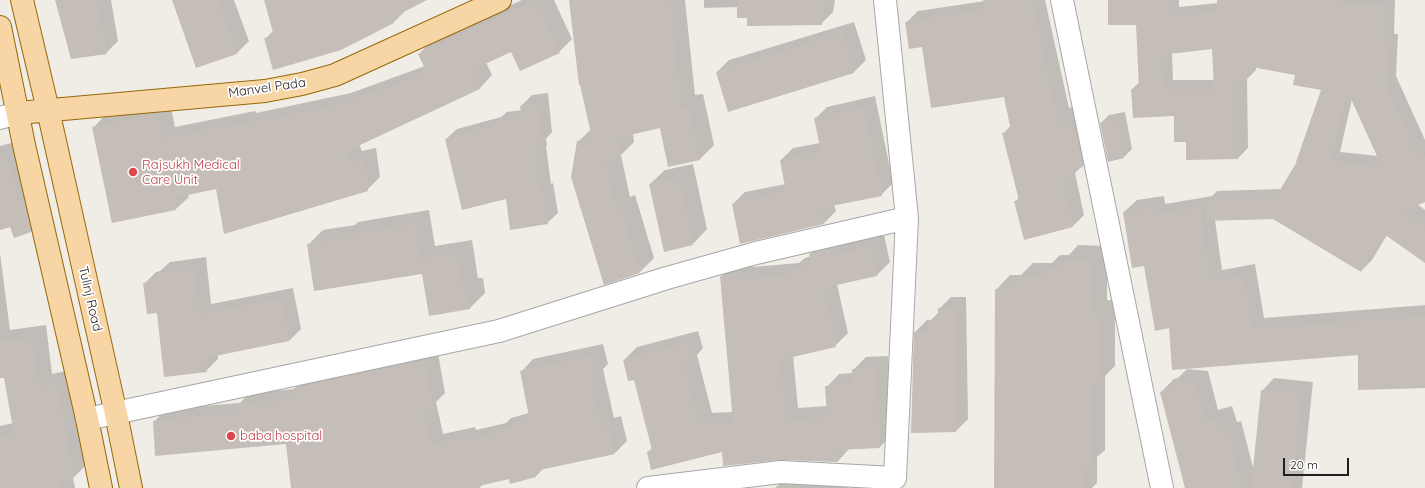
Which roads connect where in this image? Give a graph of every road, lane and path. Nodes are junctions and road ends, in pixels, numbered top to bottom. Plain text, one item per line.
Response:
1 (22, 0) edge
2 (500, 0) edge
3 (885, 0) edge
4 (1062, 0) edge
5 (0, 27) edge
6 (48, 110) junction
7 (9, 116) edge
8 (907, 218) junction
9 (116, 414) junction
10 (87, 420) junction
11 (101, 488) edge
12 (131, 488) edge
13 (648, 488) edge
14 (1162, 488) edge

1 - 6 main road, Tulinj Road
2 - 6 main road, Manvel Pada
3 - 8 street
4 - 14 street
5 - 7 main road
6 - 7 main road, Manvel Pada
6 - 9 main road, Tulinj Road
7 - 10 main road
8 - 9 street
8 - 13 street
9 - 10 street
9 - 12 main road, Tulinj Road
10 - 11 main road

